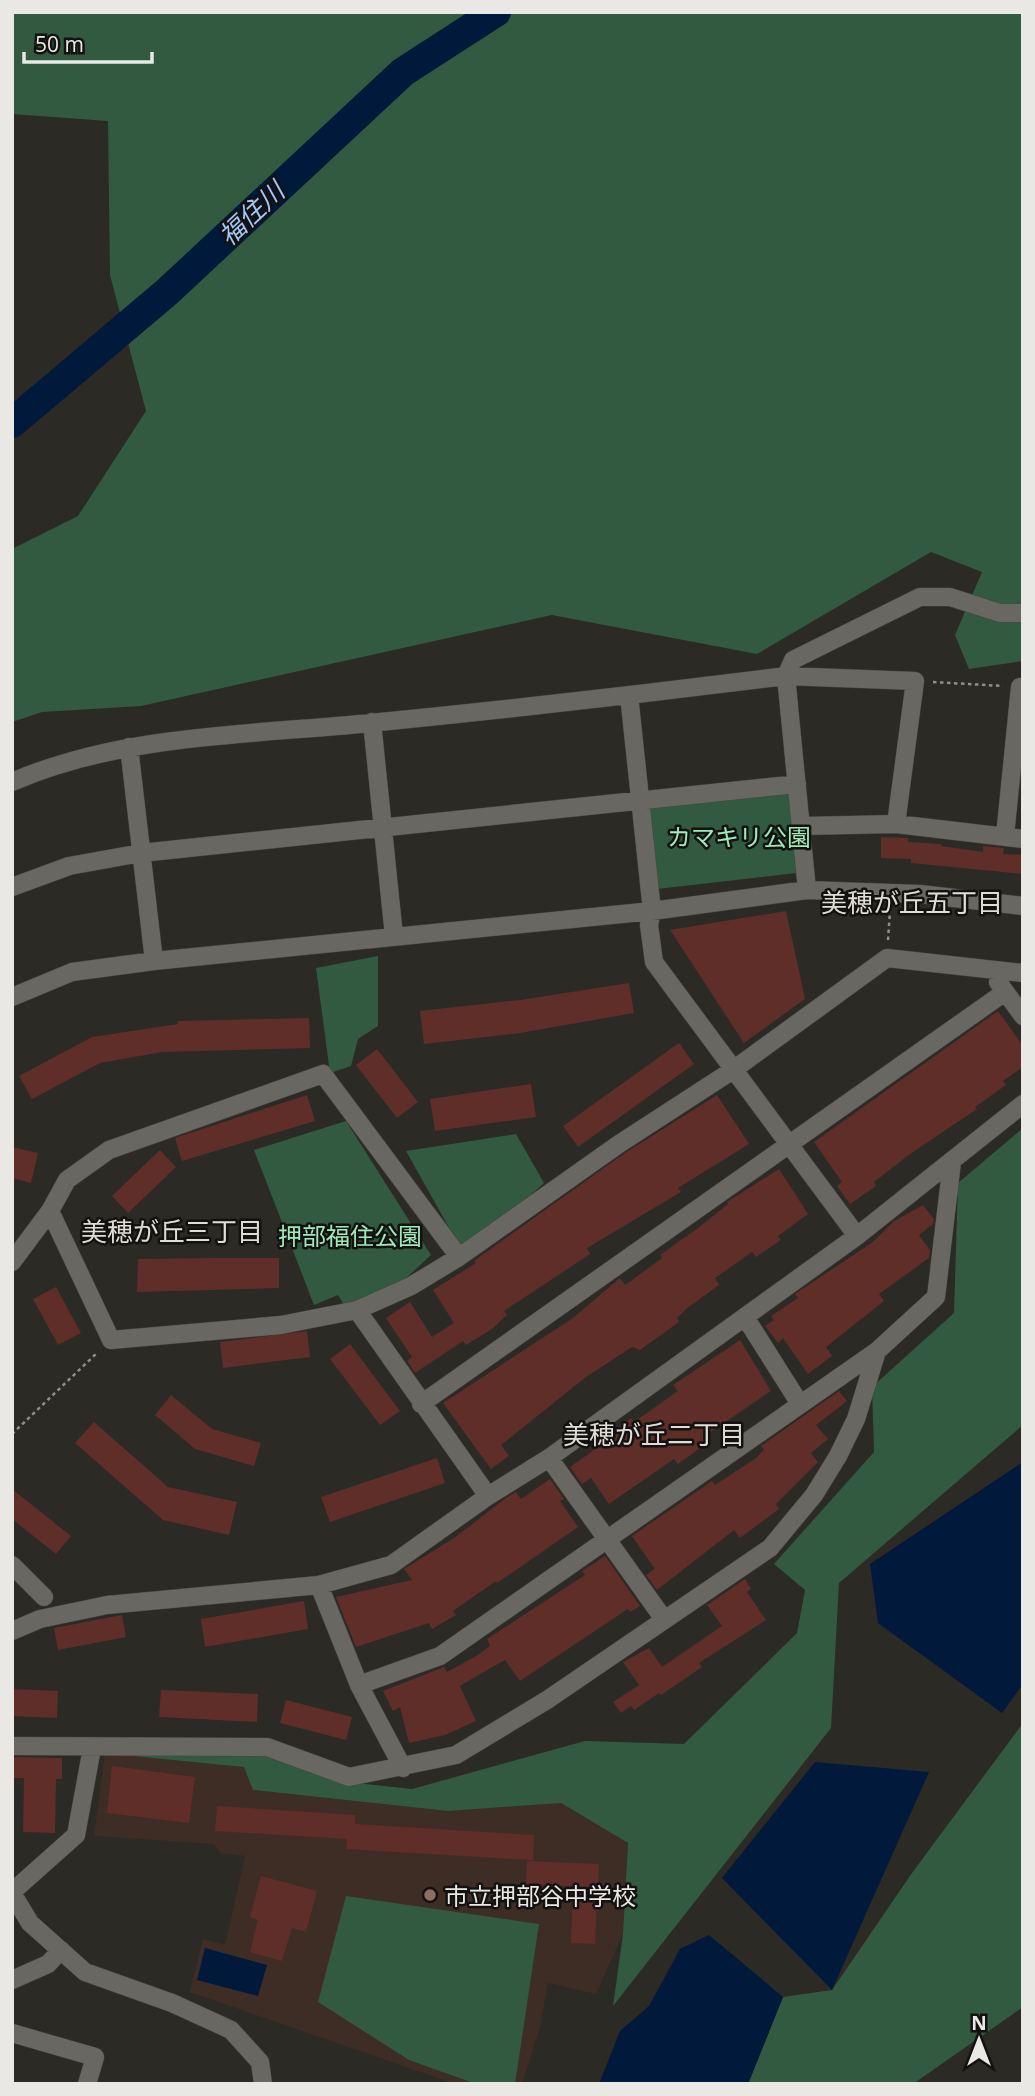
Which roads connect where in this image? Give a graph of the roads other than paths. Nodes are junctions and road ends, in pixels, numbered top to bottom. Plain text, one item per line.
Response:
1 (1023, 613) edge
2 (786, 676) junction
3 (1021, 687) edge
4 (629, 695) junction
5 (372, 722) junction
6 (129, 747) junction
7 (12, 782) edge
8 (797, 784) junction
9 (638, 801) junction
10 (897, 824) junction
11 (802, 826) junction
12 (382, 829) junction
13 (1014, 838) edge
14 (141, 853) junction
15 (12, 887) edge
16 (807, 890) junction
17 (1023, 906) edge
18 (652, 911) junction
19 (394, 936) junction
20 (154, 961) junction
21 (988, 968) junction
22 (1023, 973) edge
23 (1005, 992) junction
24 (14, 993) edge
25 (1023, 1016) edge
26 (733, 1070) junction
27 (1023, 1104) edge
28 (787, 1146) junction
29 (952, 1163) junction
30 (50, 1211) junction
31 (857, 1236) junction
32 (459, 1257) junction
33 (12, 1262) edge
34 (356, 1310) junction
35 (745, 1317) junction
36 (877, 1351) junction
37 (421, 1404) junction
38 (800, 1404) junction
39 (549, 1458) junction
40 (488, 1496) junction
41 (606, 1539) junction
42 (12, 1565) edge
43 (319, 1585) junction
44 (44, 1597) dead end
45 (663, 1618) junction
46 (12, 1631) edge
47 (359, 1685) junction
48 (12, 1746) edge
49 (92, 1748) junction
50 (403, 1768) junction
51 (12, 1893) edge
52 (61, 1950) junction
53 (12, 1980) edge
54 (12, 2033) edge
55 (87, 2084) edge
56 (262, 2084) edge

1 - 2 street
2 - 4 street
2 - 8 street
2 - 10 street
3 - 13 street
4 - 5 street
4 - 9 street
5 - 6 street
5 - 12 street
6 - 7 street
6 - 14 street
8 - 9 street
8 - 11 street
9 - 12 street
9 - 18 street
10 - 11 street
10 - 13 street
11 - 16 street
12 - 14 street
12 - 19 street
14 - 15 street
14 - 20 street
16 - 17 street
16 - 18 street
18 - 19 street
18 - 26 street
19 - 20 street
20 - 24 street
21 - 22 street
21 - 23 street
21 - 26 street
23 - 25 street
23 - 28 street
26 - 28 street
26 - 32 street
27 - 29 street
28 - 31 street
28 - 37 street
29 - 31 street
29 - 36 street
30 - 32 street
30 - 33 street
30 - 34 street
31 - 35 street
32 - 34 street
34 - 37 street
35 - 38 street
35 - 39 street
36 - 38 street
36 - 45 street
37 - 40 street
38 - 41 street
39 - 40 street
39 - 41 street
40 - 43 street
41 - 45 street
41 - 47 street
42 - 44 street
43 - 46 street
43 - 47 street
45 - 50 street
47 - 50 street
48 - 49 street
49 - 50 street
49 - 51 street
51 - 52 street
52 - 53 street
52 - 56 street
54 - 55 street

